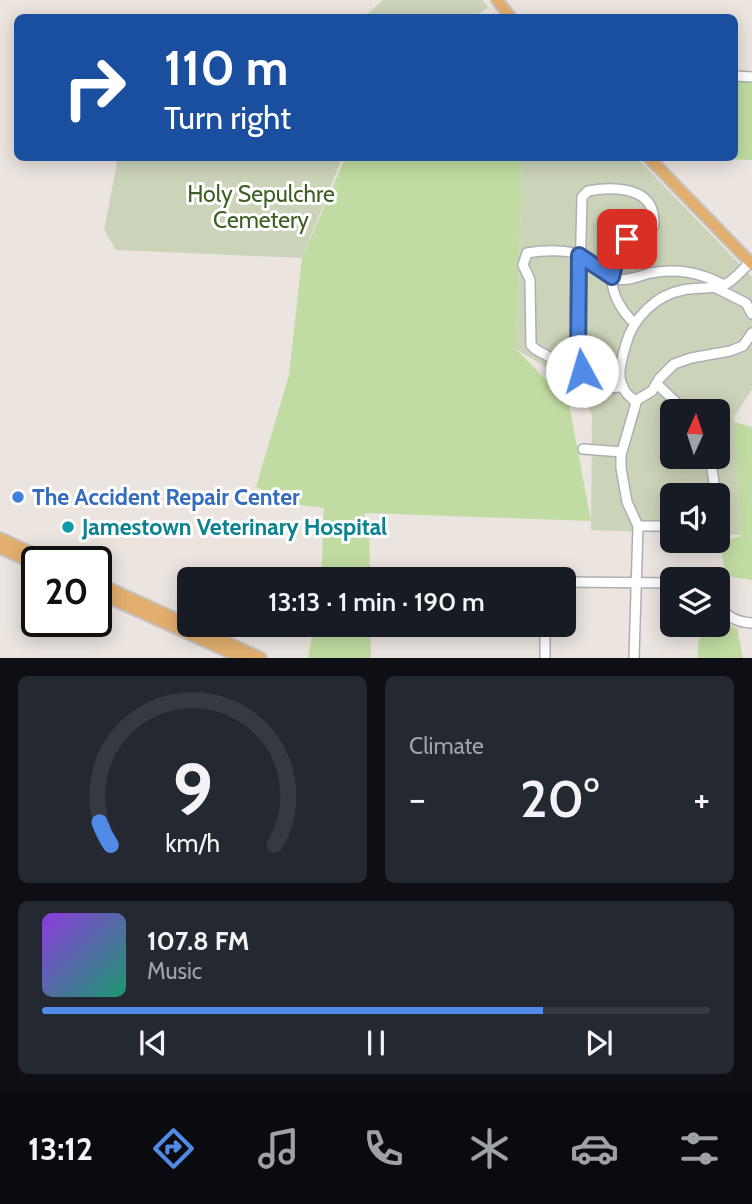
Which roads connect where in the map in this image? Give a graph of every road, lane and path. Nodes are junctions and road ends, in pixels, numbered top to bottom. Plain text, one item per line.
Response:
1 (497, 0) edge
2 (509, 14) edge
3 (652, 161) edge
4 (579, 255) junction
5 (751, 263) edge
6 (612, 277) junction
7 (719, 286) junction
8 (752, 314) edge
9 (635, 324) junction
10 (752, 333) edge
11 (582, 371) junction
12 (657, 384) junction
13 (622, 386) junction
14 (673, 399) edge
15 (635, 401) junction
16 (583, 449) dead end
17 (622, 452) junction
18 (660, 527) edge
19 (639, 529) junction
20 (0, 538) edge
21 (0, 548) edge
22 (21, 548) edge
23 (21, 558) edge
24 (576, 582) edge
25 (636, 583) junction
26 (660, 583) edge
27 (112, 589) edge
28 (112, 599) edge
29 (730, 617) edge
30 (752, 623) edge
31 (545, 637) edge
32 (243, 658) edge
33 (261, 658) edge
34 (545, 658) edge
35 (634, 658) edge

1 - 2 main road
3 - 5 main road
4 - 6 street
4 - 6 street
4 - 11 street
4 - 11 street
5 - 7 street
6 - 7 street
6 - 9 street
7 - 8 street
7 - 9 street
9 - 13 street
10 - 12 street
11 - 13 street
12 - 14 street
12 - 15 street
13 - 15 street
15 - 17 street
16 - 17 street
17 - 19 street
18 - 19 street
19 - 25 street
20 - 22 main road
21 - 23 main road
24 - 25 street
25 - 26 street
25 - 35 street
27 - 33 main road
28 - 32 main road
29 - 30 street
31 - 34 street

